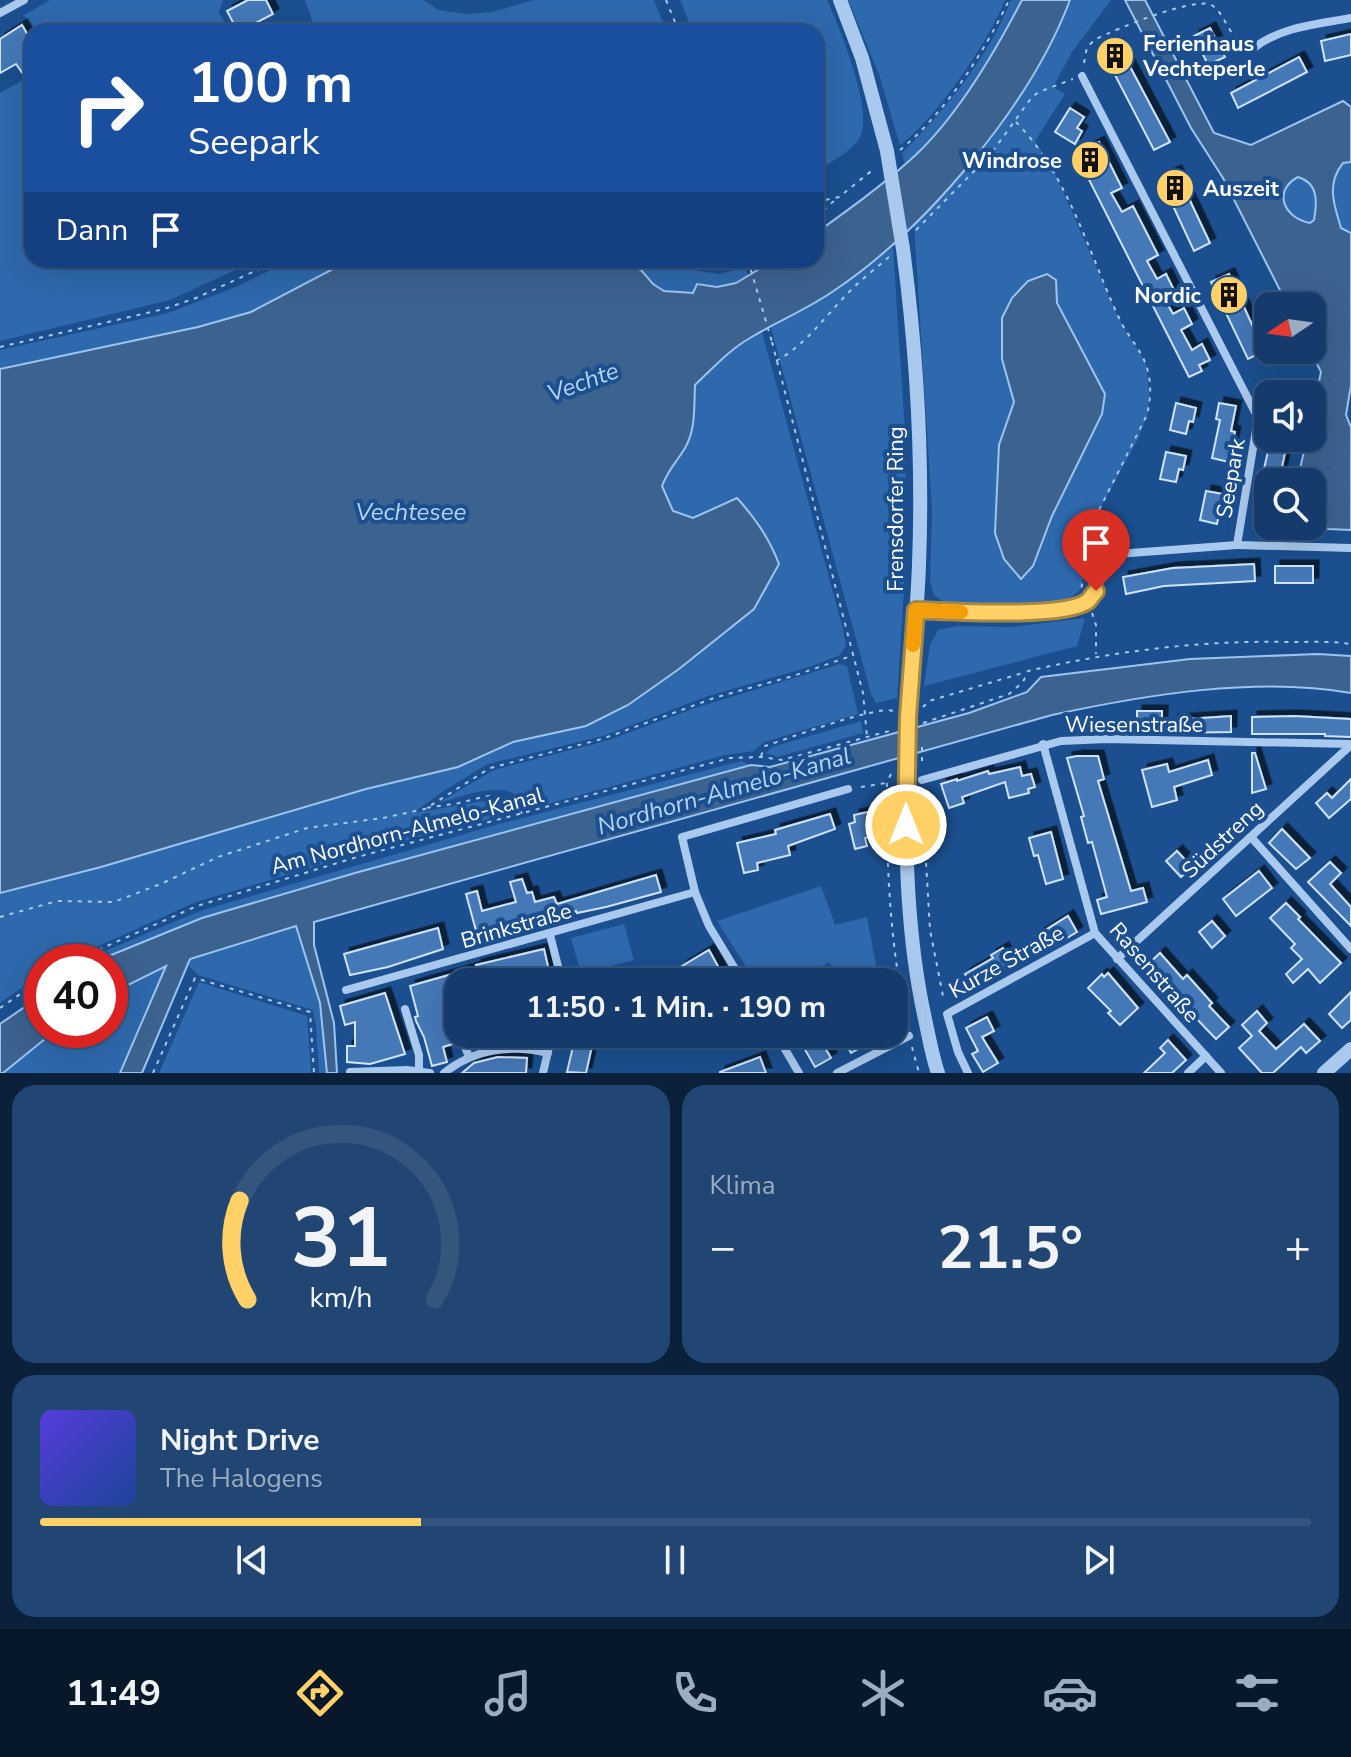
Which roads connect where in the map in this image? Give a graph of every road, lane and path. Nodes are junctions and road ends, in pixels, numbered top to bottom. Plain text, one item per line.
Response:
1 (24, 0) edge
2 (666, 0) edge
3 (840, 0) edge
4 (1009, 0) edge
5 (0, 13) edge
6 (1351, 18) edge
7 (676, 24) edge
8 (1254, 48) joint
9 (1082, 76) junction
10 (1015, 121) junction
11 (889, 154) junction
12 (878, 166) dead end
13 (839, 197) junction
14 (824, 200) edge
15 (824, 210) edge
16 (906, 243) junction
17 (887, 258) dead end
18 (262, 268) edge
19 (751, 268) edge
20 (0, 347) edge
21 (776, 361) junction
22 (1237, 545) junction
23 (1351, 548) edge
24 (1088, 601) junction
25 (916, 610) junction
26 (1351, 644) edge
27 (854, 655) junction
28 (1095, 656) junction
29 (1028, 671) junction
30 (863, 714) junction
31 (908, 715) junction
32 (930, 721) dead end
33 (877, 735) dead end
34 (867, 737) junction
35 (1043, 744) junction
36 (1351, 744) edge
37 (761, 757) junction
38 (899, 773) junction
39 (922, 780) joint
40 (887, 782) junction
41 (848, 789) joint
42 (425, 809) junction
43 (522, 815) junction
44 (1251, 837) junction
45 (695, 892) junction
46 (0, 917) edge
47 (1095, 933) junction
48 (550, 935) junction
49 (112, 944) edge
50 (1351, 949) edge
51 (1117, 959) junction
52 (558, 968) edge
53 (734, 968) edge
54 (346, 990) dead end
55 (24, 991) edge
56 (0, 1008) edge
57 (405, 1009) dead end
58 (947, 1014) junction
59 (909, 1036) junction
60 (465, 1048) edge
61 (549, 1048) edge
62 (784, 1048) edge
63 (1351, 1049) edge
64 (548, 1053) junction
65 (1206, 1056) junction
66 (469, 1057) junction
67 (419, 1070) junction
68 (350, 1072) edge
69 (153, 1073) edge
70 (314, 1073) edge
71 (430, 1073) edge
72 (444, 1073) edge
73 (543, 1073) edge
74 (799, 1073) edge
75 (837, 1073) edge
76 (919, 1073) edge
77 (938, 1073) edge
78 (968, 1073) edge
79 (1188, 1073) edge
80 (1221, 1073) edge
81 (1324, 1073) edge

1 - 5 street
2 - 7 path
3 - 11 street, Frensdorfer Ring
4 - 11 path
6 - 8 street
8 - 9 path
9 - 10 path
9 - 22 street, Seepark
10 - 16 path
10 - 24 path
11 - 16 street, Frensdorfer Ring, bridge
12 - 13 path
13 - 14 path
13 - 15 path
16 - 25 street, Frensdorfer Ring
17 - 21 path
18 - 20 path
19 - 21 path, bridge
21 - 27 path
22 - 23 street, Seepark
22 - 24 street, Seepark
24 - 25 street
24 - 28 path
25 - 31 street, Frensdorfer Ring
26 - 28 path
27 - 30 path
27 - 42 path
28 - 29 path
29 - 31 path
29 - 32 path
30 - 31 path
30 - 34 path
30 - 37 path
31 - 38 street, Frensdorfer Ring, bridge
33 - 34 path, Am Nordhorn-Almelo-Kanal
34 - 37 path, Am Nordhorn-Almelo-Kanal
35 - 36 street, Wiesenstraße
35 - 39 street, Wiesenstraße
35 - 47 street, Rasenstraße
36 - 44 street, Südstreng
37 - 43 path, Am Nordhorn-Almelo-Kanal
38 - 40 path
38 - 77 street, Frensdorfer Ring
39 - 58 path
40 - 41 path
40 - 59 path
41 - 45 street
42 - 43 path
42 - 46 path
43 - 49 path, Am Nordhorn-Almelo-Kanal
44 - 50 street
44 - 51 street, Südstreng
45 - 48 street, Brinkstraße
45 - 53 street
47 - 51 street, Rasenstraße
47 - 58 street, Kurze Straße
48 - 52 street
48 - 54 street, Brinkstraße
51 - 65 street, Rasenstraße
55 - 56 path
57 - 67 street
58 - 78 street, Kurze Straße
59 - 75 street
59 - 76 path
60 - 66 street
61 - 64 street
62 - 74 street
63 - 81 street
64 - 66 street
64 - 73 street
65 - 79 street
65 - 80 street, Rasenstraße
66 - 72 street
67 - 68 street
67 - 71 street
69 - 70 path

